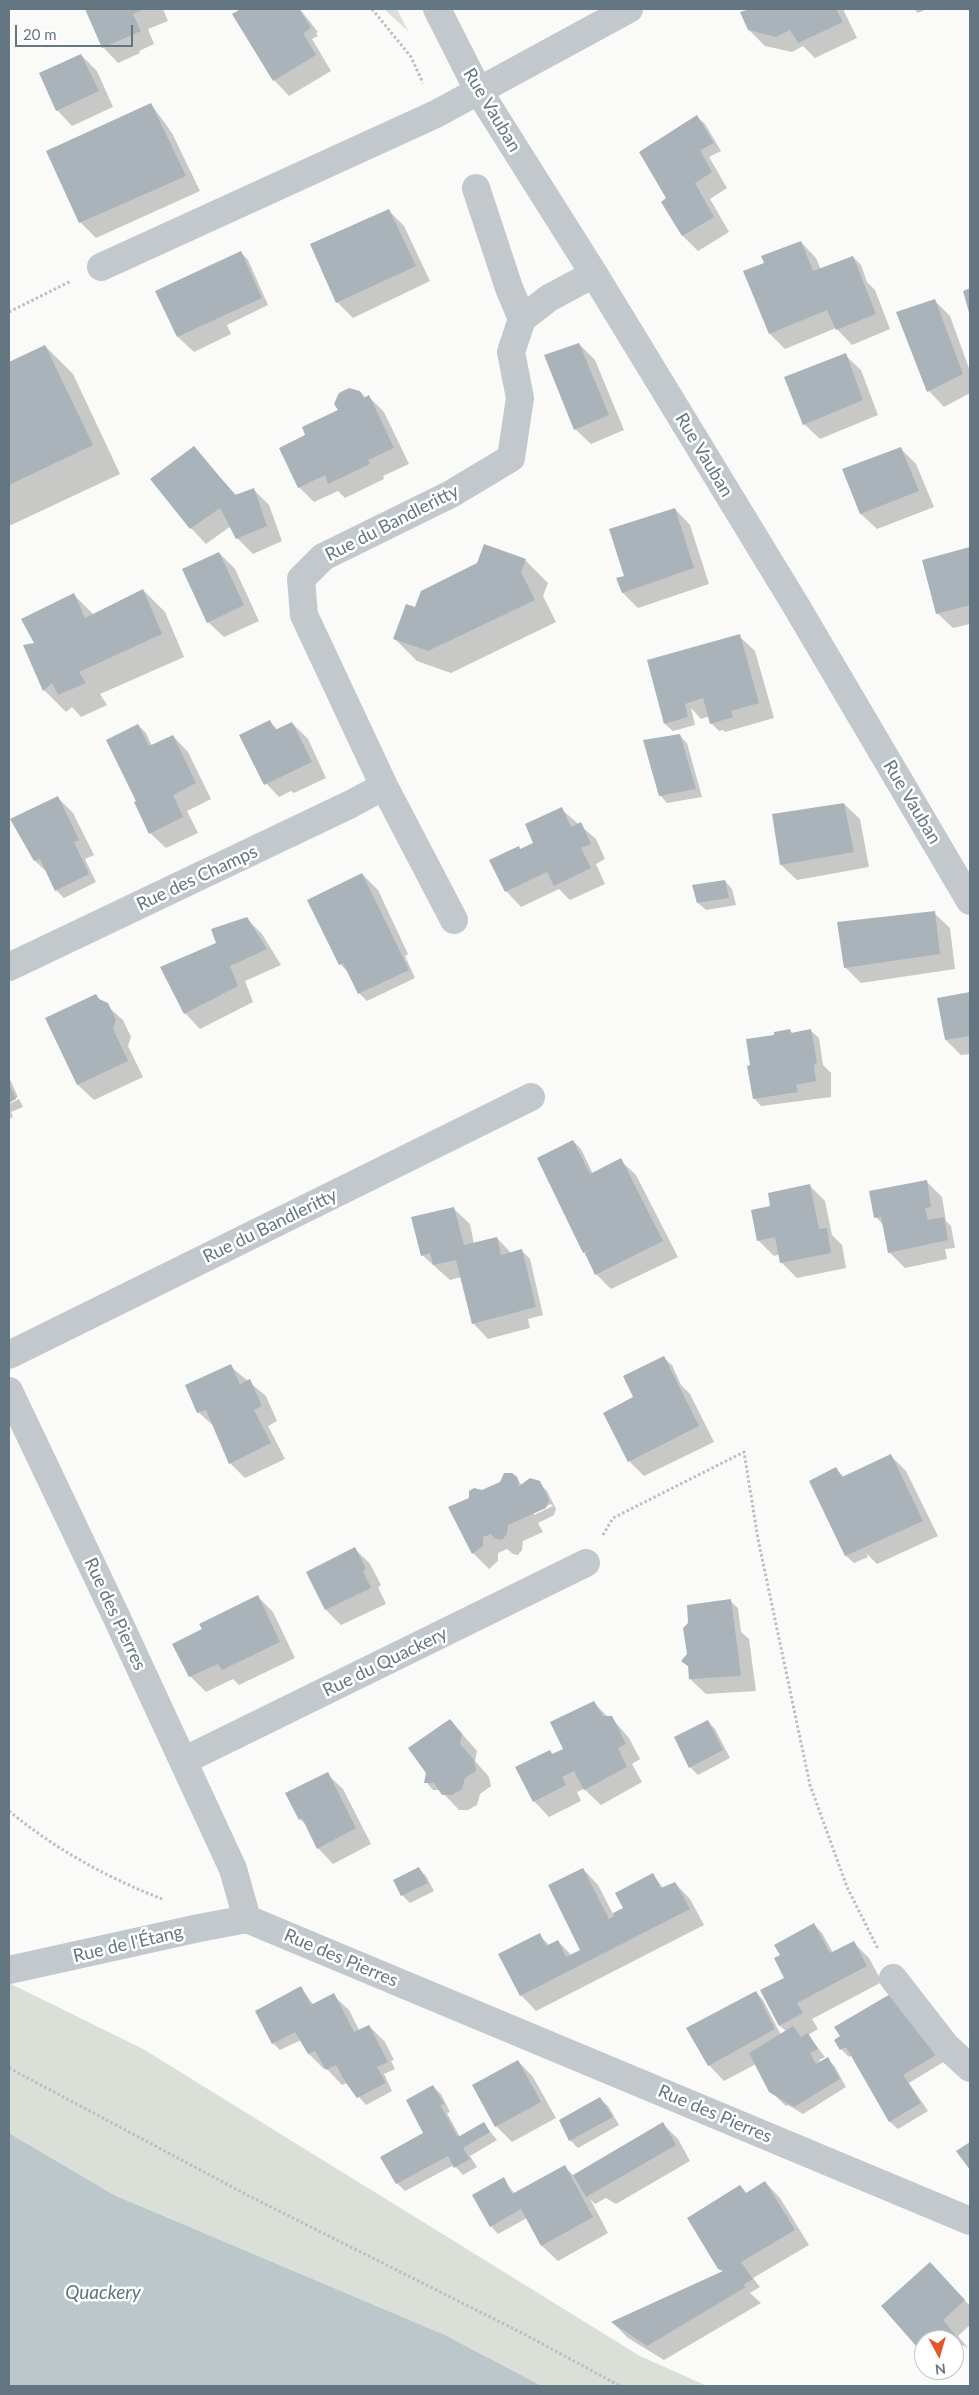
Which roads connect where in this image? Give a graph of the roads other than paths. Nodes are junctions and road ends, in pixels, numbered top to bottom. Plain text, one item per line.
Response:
1 (437, 9) edge
2 (629, 9) edge
3 (478, 90) junction
4 (476, 188) dead end
5 (101, 267) road end
6 (594, 274) junction
7 (522, 319) junction
8 (384, 786) junction
9 (970, 901) edge
10 (454, 920) dead end
11 (9, 968) edge
12 (531, 1097) dead end
13 (9, 1355) edge
14 (9, 1391) edge
15 (586, 1563) road end
16 (183, 1761) junction
17 (247, 1919) junction
18 (9, 1970) edge
19 (894, 1978) road end
20 (970, 2068) edge
21 (970, 2220) edge

1 - 3 street, Rue Vauban
2 - 3 street
3 - 5 street
3 - 6 street, Rue Vauban
4 - 7 street
6 - 7 street
6 - 9 street, Rue Vauban
7 - 8 street, Rue du Bandleritty
8 - 10 street, Rue du Bandleritty
8 - 11 street, Rue des Champs
12 - 13 street, Rue du Bandleritty
14 - 16 street, Rue des Pierres
15 - 16 street, Rue du Quackery
16 - 17 street, Rue des Pierres
17 - 18 street, Rue de l'Étang
17 - 21 street, Rue des Pierres
19 - 20 street

